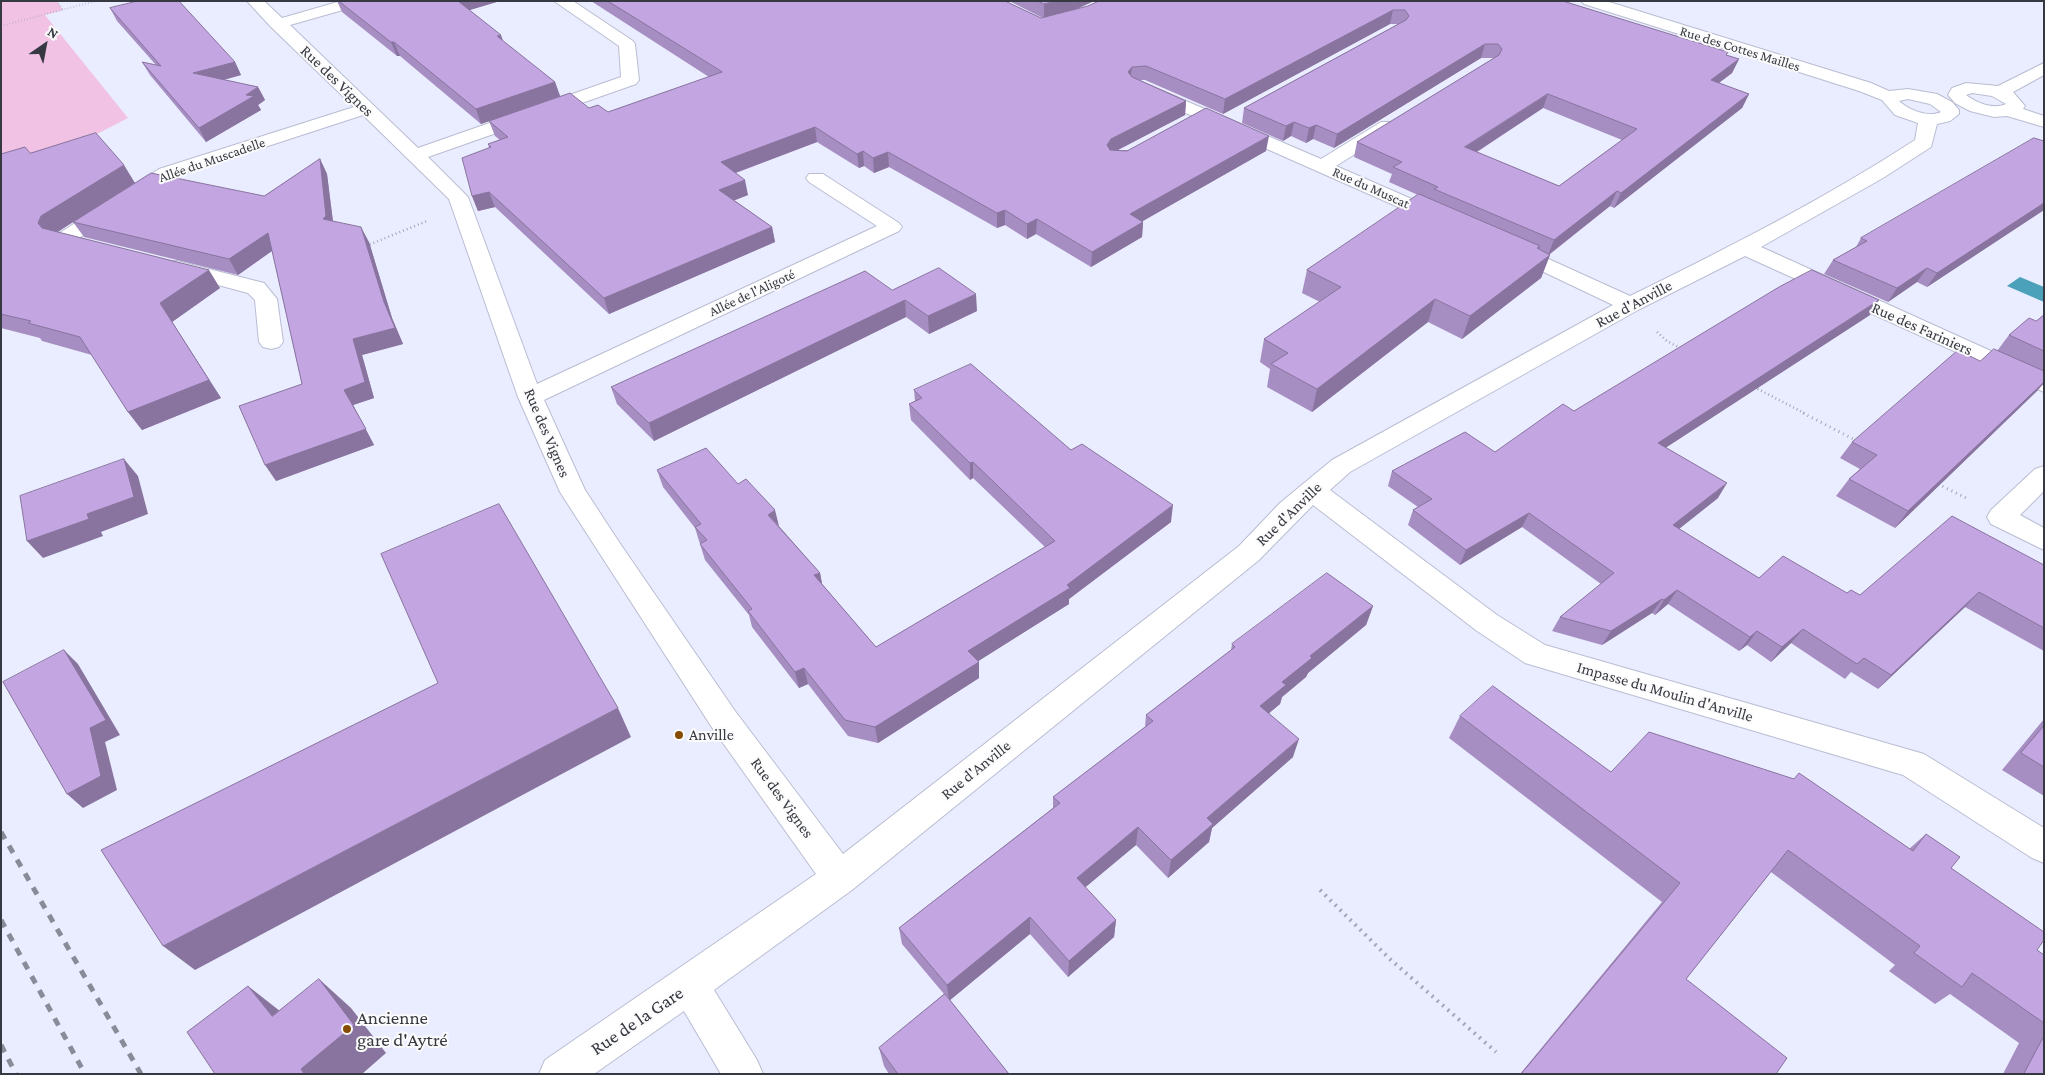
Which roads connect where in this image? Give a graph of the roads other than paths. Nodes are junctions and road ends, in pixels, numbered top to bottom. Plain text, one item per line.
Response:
1 (255, 1) edge
2 (359, 1) edge
3 (562, 1) edge
4 (1589, 1) edge
5 (277, 24) junction
6 (2044, 68) edge
7 (1138, 86) edge
8 (1958, 92) junction
9 (1999, 93) junction
10 (1980, 108) junction
11 (365, 109) junction
12 (1933, 109) junction
13 (2009, 111) junction
14 (1405, 115) edge
15 (2044, 122) edge
16 (417, 155) junction
17 (1322, 166) junction
18 (816, 178) dead end
19 (1457, 226) edge
20 (1493, 241) edge
21 (1745, 248) junction
22 (110, 251) edge
23 (158, 263) edge
24 (1630, 305) junction
25 (271, 342) dead end
26 (2044, 384) edge
27 (530, 397) junction
28 (2044, 476) edge
29 (1312, 490) junction
30 (2044, 540) edge
31 (2044, 847) edge
32 (840, 878) junction
33 (690, 985) junction
34 (559, 1074) edge
35 (744, 1074) edge

1 - 5 street, Rue des Vignes
2 - 5 street
3 - 16 street
4 - 12 street, Rue des Cottes Mailles
5 - 11 street, Rue des Vignes
6 - 9 street
7 - 17 street, Rue du Muscat
8 - 9 street
8 - 10 street
8 - 12 street
9 - 13 street
10 - 12 street
10 - 13 street
11 - 16 street, Rue des Vignes
11 - 22 street, Allée du Muscadelle
12 - 21 street, Rue d'Anville
13 - 15 street
14 - 17 street
16 - 27 street, Rue des Vignes
17 - 19 street, Rue du Muscat
18 - 27 street, Allée de l'Aligoté
20 - 24 street
21 - 24 street, Rue d'Anville
21 - 26 street, Rue des Fariniers
23 - 25 street
24 - 29 street, Rue d'Anville
27 - 32 street, Rue des Vignes
28 - 30 street
29 - 31 street, Impasse du Moulin d'Anville
29 - 32 street, Rue d'Anville
32 - 33 street, Rue d'Anville
33 - 34 street, Rue de la Gare
33 - 35 street

